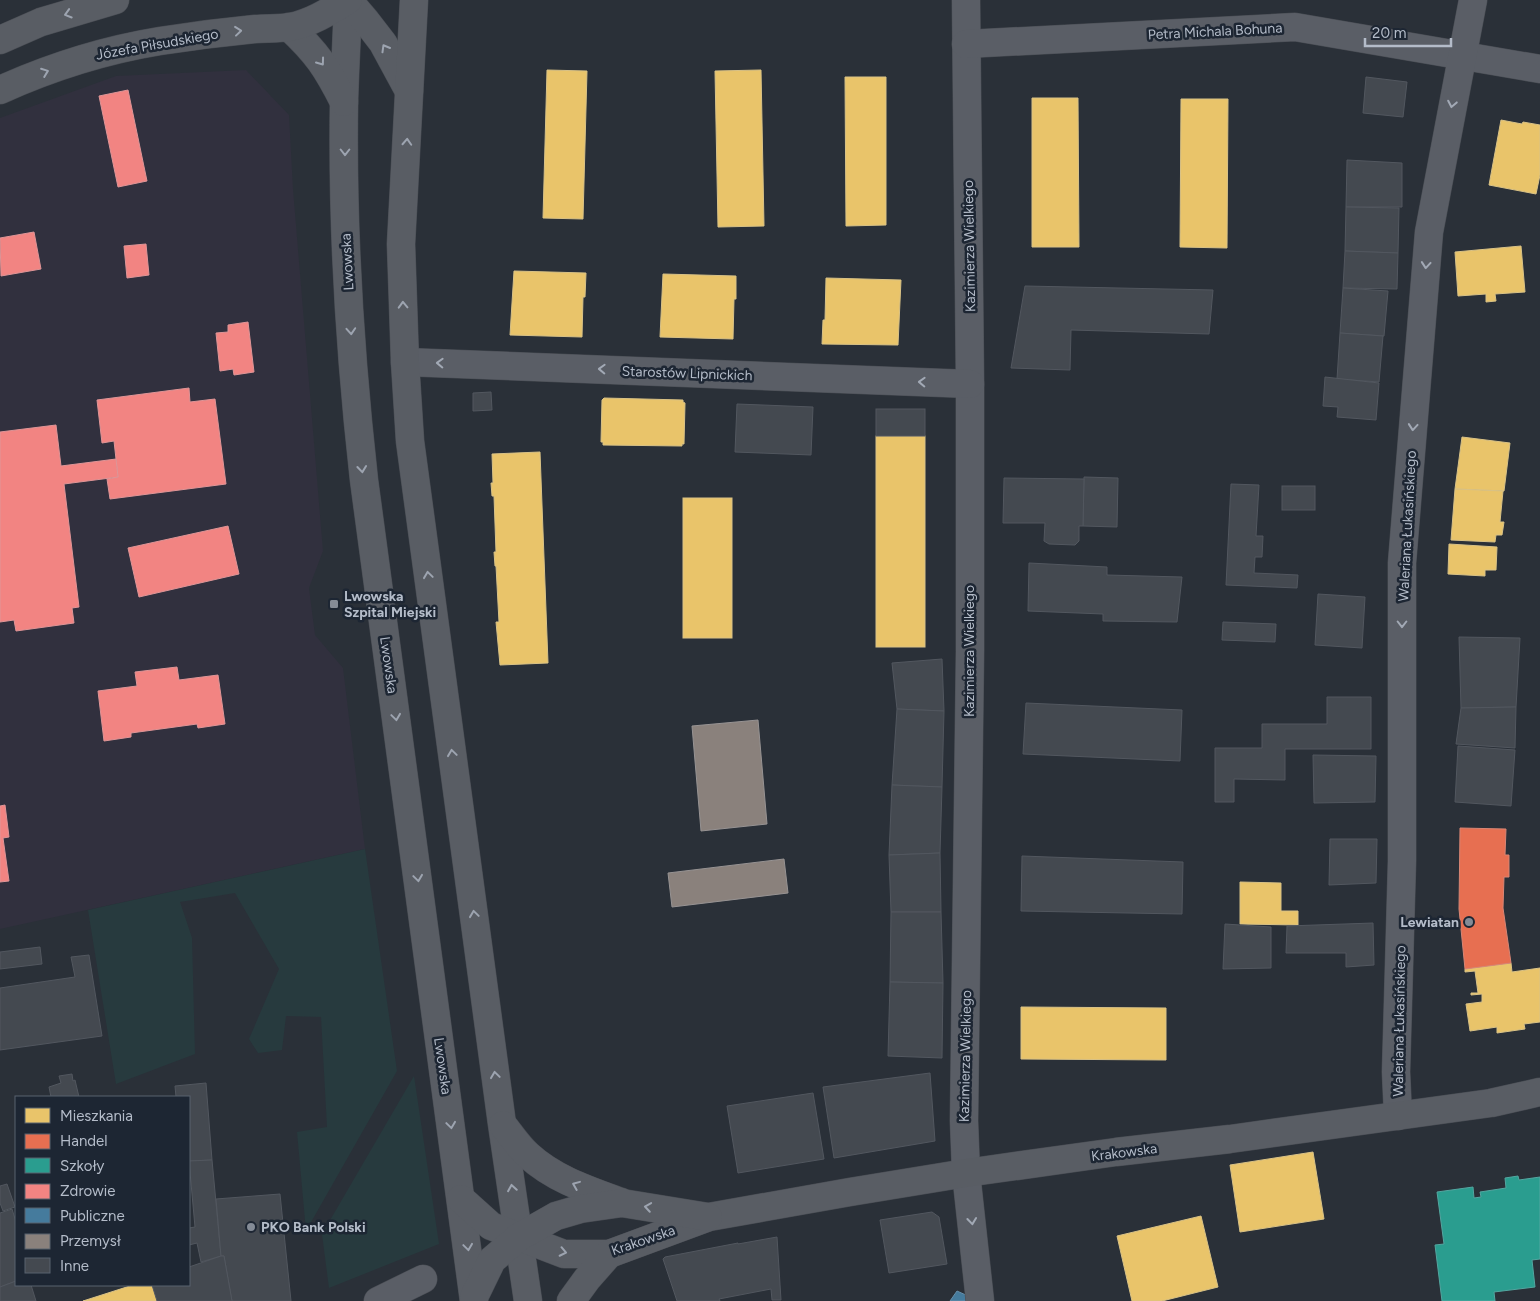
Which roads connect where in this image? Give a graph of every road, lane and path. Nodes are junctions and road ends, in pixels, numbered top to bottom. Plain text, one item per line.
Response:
1 (115, 0) edge
2 (348, 0) edge
3 (414, 0) edge
4 (966, 0) edge
5 (1472, 0) edge
6 (289, 27) junction
7 (0, 40) edge
8 (966, 44) junction
9 (1461, 56) junction
10 (1540, 69) edge
11 (0, 90) edge
12 (409, 90) junction
13 (344, 103) junction
14 (404, 362) junction
15 (970, 384) junction
16 (1540, 1092) edge
17 (1398, 1116) junction
18 (502, 1124) junction
19 (966, 1173) junction
20 (462, 1199) junction
21 (622, 1203) junction
22 (709, 1217) junction
23 (519, 1236) junction
24 (609, 1254) junction
25 (424, 1279) dead end
26 (474, 1299) edge
27 (378, 1301) edge
28 (528, 1301) edge
29 (571, 1301) edge
30 (980, 1301) edge

1 -> 7 main road
2 - 6 main road, Józefa Piłsudskiego
12 -> 2 main road
2 - 13 main road, Lwowska
3 - 12 main road
4 - 8 street, Kazimierza Wielkiego
5 - 9 street, Waleriana Łukasińskiego
11 -> 6 main road, Józefa Piłsudskiego
6 -> 13 main road
8 - 9 street, Petra Michala Bohuna
8 - 15 street, Kazimierza Wielkiego
9 - 10 street, Petra Michala Bohuna
9 -> 17 street, Waleriana Łukasińskiego
14 -> 12 main road
13 -> 20 main road, Lwowska
15 -> 14 street, Starostów Lipnickich
18 -> 14 main road
15 - 19 street, Kazimierza Wielkiego
16 - 17 main road, Krakowska
17 - 19 main road, Krakowska
21 -> 18 main road
23 -> 18 main road
19 - 22 main road, Krakowska
19 -> 30 street, Kazimierza Wielkiego
20 - 23 main road, Krakowska
20 -> 26 main road, Lwowska
22 -> 21 main road, Krakowska
21 - 23 main road, Krakowska
22 - 24 main road, Krakowska
23 -> 24 main road, Krakowska
23 - 26 main road, Krakowska
23 - 28 main road
24 - 29 main road
25 - 27 street

